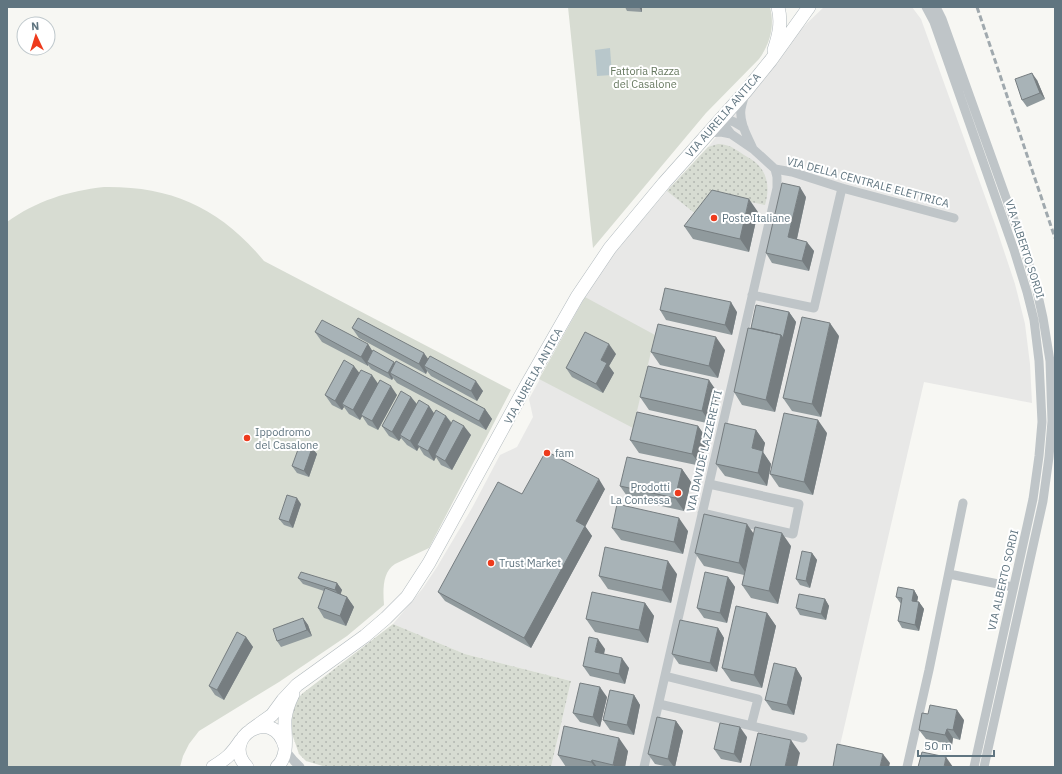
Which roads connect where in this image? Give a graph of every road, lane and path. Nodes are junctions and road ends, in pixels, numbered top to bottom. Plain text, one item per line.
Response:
1 (778, 7) edge
2 (809, 7) edge
3 (926, 7) edge
4 (936, 7) edge
5 (771, 60) junction
6 (746, 91) junction
7 (722, 117) junction
8 (744, 128) junction
9 (708, 133) junction
10 (731, 134) junction
11 (753, 149) junction
12 (775, 169) junction
13 (842, 188) junction
14 (954, 218) dead end
15 (752, 295) junction
16 (709, 484) junction
17 (963, 503) dead end
18 (702, 513) junction
19 (949, 574) junction
20 (1013, 587) junction
21 (665, 676) junction
22 (296, 685) junction
23 (659, 704) junction
24 (751, 726) junction
25 (251, 730) junction
26 (803, 738) dead end
27 (241, 740) junction
28 (285, 749) junction
29 (213, 767) edge
30 (247, 767) edge
31 (277, 767) edge
32 (300, 767) edge
33 (644, 767) edge
34 (908, 767) edge
35 (974, 767) edge
36 (984, 767) edge

1 - 5 street, VIA AURELIA ANTICA
2 - 5 street, VIA AURELIA ANTICA
3 - 20 street, VIA ALBERTO SORDI
4 - 36 street, VIA ALBERTO SORDI
5 - 6 street, VIA AURELIA ANTICA
6 - 7 street, VIA AURELIA ANTICA
6 - 8 street
7 - 8 street
7 - 9 street, VIA AURELIA ANTICA
7 - 10 street
8 - 11 street
9 - 10 street
9 - 22 street, VIA AURELIA ANTICA
10 - 11 street
11 - 12 street
12 - 13 street, VIA DELLA CENTRALE ELETTRICA
12 - 15 street, VIA DAVIDE LAZZERETTI
13 - 14 street, VIA DELLA CENTRALE ELETTRICA
13 - 15 street
15 - 16 street, VIA DAVIDE LAZZERETTI
16 - 18 street, VIA DAVIDE LAZZERETTI
16 - 18 street
17 - 19 street
18 - 21 street, VIA DAVIDE LAZZERETTI
19 - 20 street
19 - 34 street
20 - 35 street, VIA ALBERTO SORDI
21 - 23 street, VIA DAVIDE LAZZERETTI
21 - 24 street
22 - 25 street, VIA AURELIA ANTICA
22 - 28 street
23 - 24 street
23 - 33 street, VIA DAVIDE LAZZERETTI
24 - 26 street
25 - 27 street, VIA AURELIA ANTICA
25 - 28 street
27 - 29 street, VIA AURELIA ANTICA
27 - 30 street
28 - 31 street
28 - 32 street

